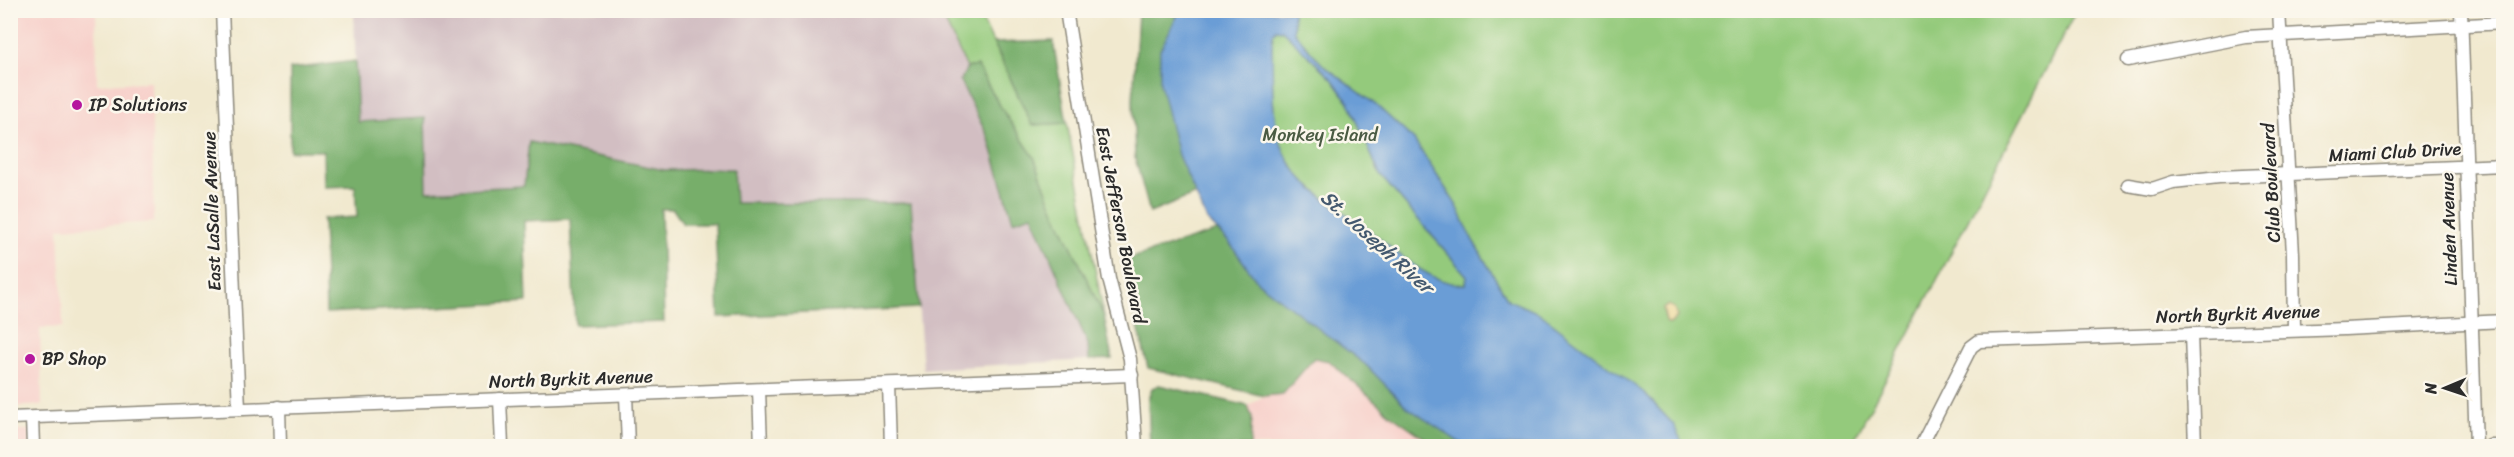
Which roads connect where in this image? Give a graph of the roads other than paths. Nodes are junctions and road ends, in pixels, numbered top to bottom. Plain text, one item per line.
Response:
1 (222, 10) edge
2 (1066, 10) edge
3 (2279, 10) edge
4 (2461, 10) edge
5 (2504, 23) edge
6 (2461, 26) junction
7 (2281, 35) junction
8 (2128, 60) dead end
9 (2504, 165) edge
10 (2465, 166) junction
11 (2288, 174) junction
12 (2128, 185) dead end
13 (2504, 321) edge
14 (2470, 322) junction
15 (2294, 330) junction
16 (2191, 334) junction
17 (1132, 375) junction
18 (889, 386) junction
19 (759, 390) junction
20 (626, 395) junction
21 (500, 399) junction
22 (279, 407) junction
23 (239, 409) junction
24 (10, 418) edge
25 (32, 418) junction
26 (2504, 446) edge
27 (33, 447) edge
28 (280, 447) edge
29 (502, 447) edge
30 (628, 447) edge
31 (760, 447) edge
32 (891, 447) edge
33 (1136, 447) edge
34 (1921, 447) edge
35 (2195, 447) edge
36 (2476, 447) edge
37 (2490, 447) edge

1 - 23 street, East LaSalle Avenue
2 - 17 street, East Jefferson Boulevard
3 - 7 street, Club Boulevard
4 - 6 street, Linden Avenue
5 - 6 street
6 - 7 street
6 - 10 street, Linden Avenue
7 - 8 street
7 - 11 street, Club Boulevard
9 - 10 street, Miami Club Drive
10 - 11 street, Miami Club Drive
10 - 14 street, Linden Avenue
11 - 12 street, Miami Club Drive
11 - 15 street, Club Boulevard
13 - 14 street, North Byrkit Avenue
14 - 15 street, North Byrkit Avenue
14 - 36 street, Linden Avenue
15 - 16 street, North Byrkit Avenue
16 - 34 street, North Byrkit Avenue
16 - 35 street
17 - 18 street, North Byrkit Avenue
17 - 33 street, East Jefferson Boulevard
18 - 19 street, North Byrkit Avenue
18 - 32 street
19 - 20 street, North Byrkit Avenue
19 - 31 street
20 - 21 street, North Byrkit Avenue
20 - 30 street
21 - 22 street, North Byrkit Avenue
21 - 29 street
22 - 23 street, North Byrkit Avenue
22 - 28 street
23 - 25 street, North Byrkit Avenue
24 - 25 street, North Byrkit Avenue
25 - 27 street
26 - 37 street

